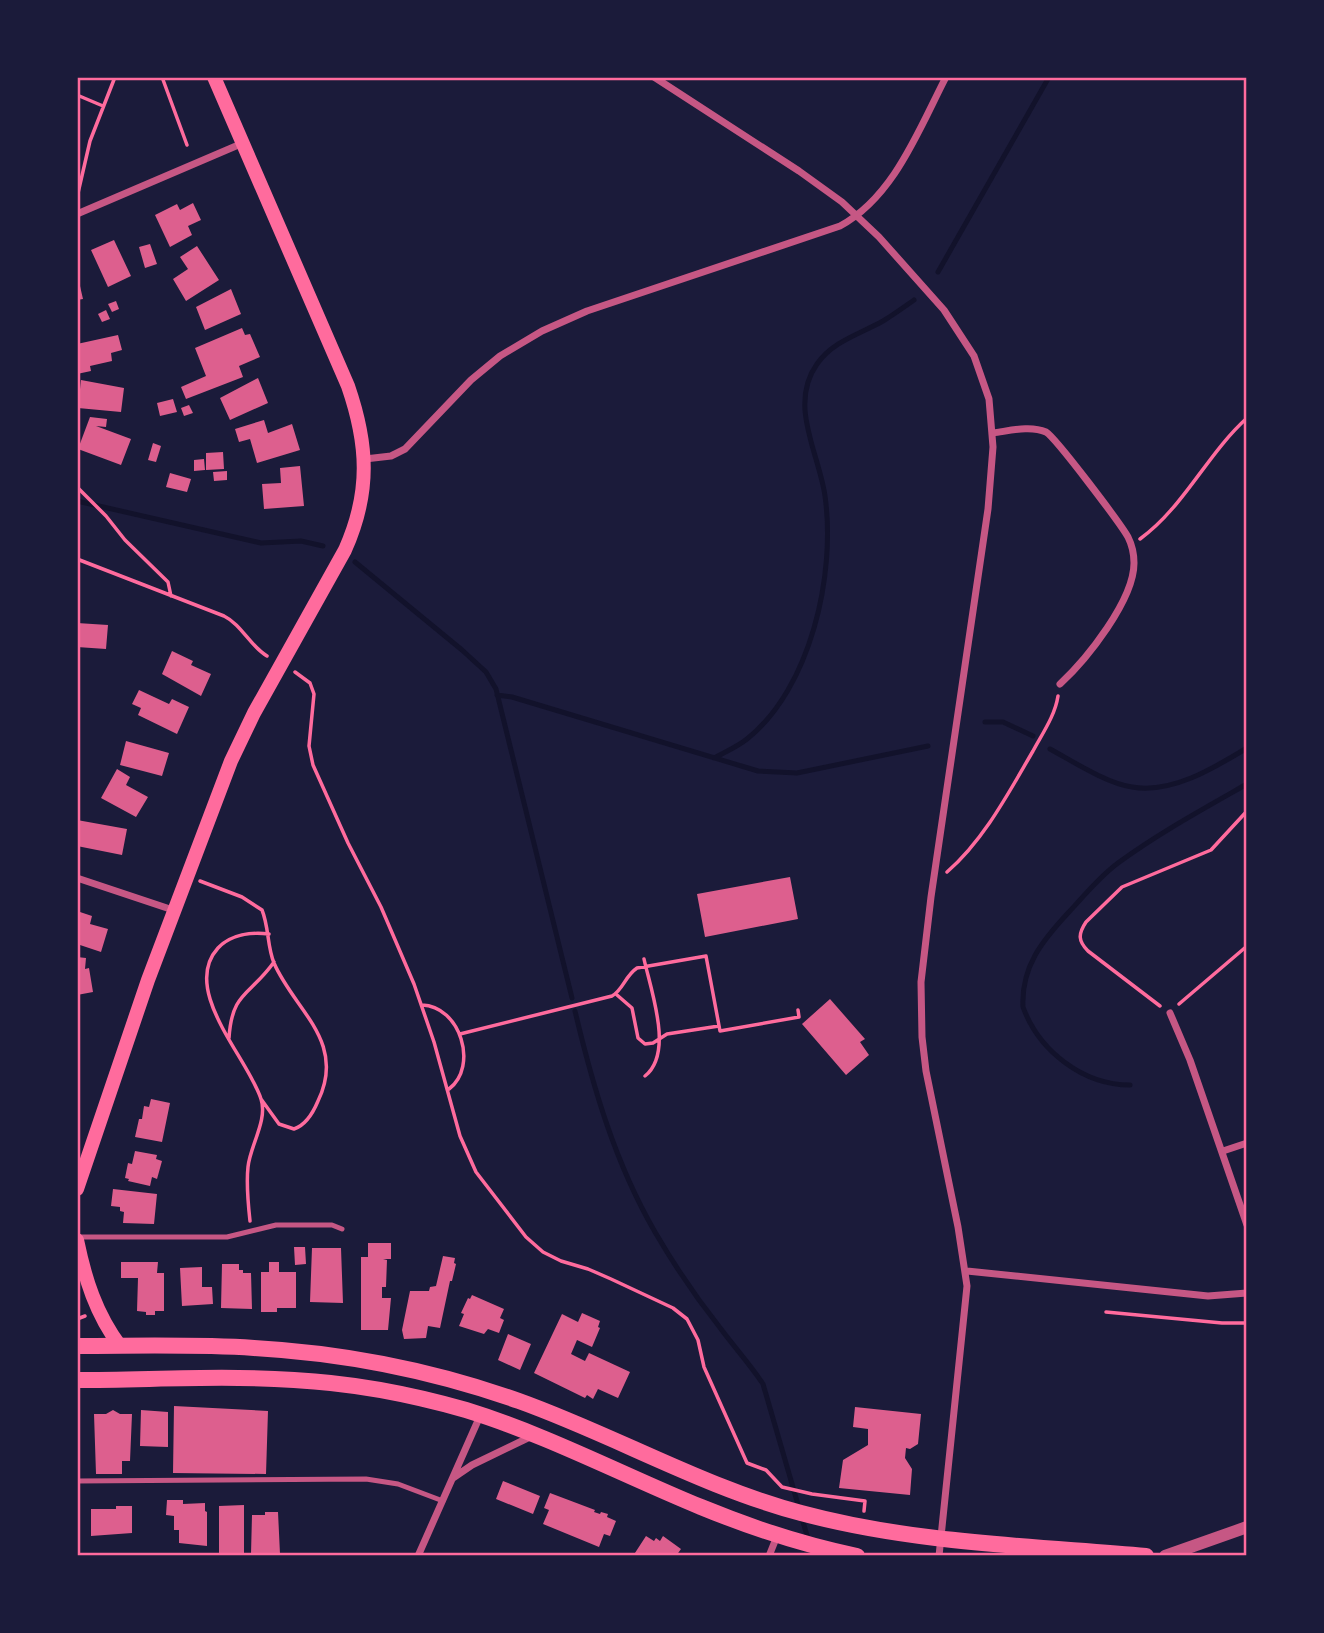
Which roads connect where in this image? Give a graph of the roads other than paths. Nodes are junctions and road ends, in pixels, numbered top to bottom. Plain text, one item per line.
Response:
1 (214, 77) edge
2 (653, 77) edge
3 (946, 77) edge
4 (243, 143) junction
5 (77, 214) edge
6 (857, 216) junction
7 (993, 433) junction
8 (365, 459) junction
9 (1060, 684) road end
10 (77, 878) edge
11 (173, 910) junction
12 (1170, 1013) road end
13 (1247, 1143) edge
14 (1223, 1151) junction
15 (77, 1189) edge
16 (1247, 1225) edge
17 (342, 1229) dead end
18 (77, 1238) edge
19 (967, 1271) junction
20 (1247, 1293) edge
21 (77, 1346) edge
22 (120, 1346) junction
23 (77, 1380) edge
24 (480, 1415) junction
25 (535, 1435) junction
26 (453, 1478) junction
27 (77, 1481) edge
28 (443, 1501) junction
29 (1247, 1527) edge
30 (778, 1535) junction
31 (941, 1538) junction
32 (418, 1556) edge
33 (769, 1556) edge
34 (857, 1556) edge
35 (939, 1556) edge
36 (1146, 1556) edge
37 (1165, 1556) edge

1 - 4 main road
2 - 6 street
3 - 6 street
4 - 5 street
4 - 8 main road
6 - 7 street
6 - 8 street
7 - 9 street
7 - 19 street
8 - 11 main road
10 - 11 street
11 - 15 main road
12 - 14 street
13 - 14 street
14 - 16 street
17 - 18 lane
18 - 22 main road
19 - 20 street
19 - 31 street
21 - 22 main road
22 - 31 main road
23 - 24 main road
24 - 25 main road
24 - 26 street
25 - 26 street
25 - 30 main road
26 - 28 street
27 - 28 lane
28 - 32 street
29 - 37 street
30 - 33 street
30 - 34 main road
31 - 35 street
31 - 36 main road

